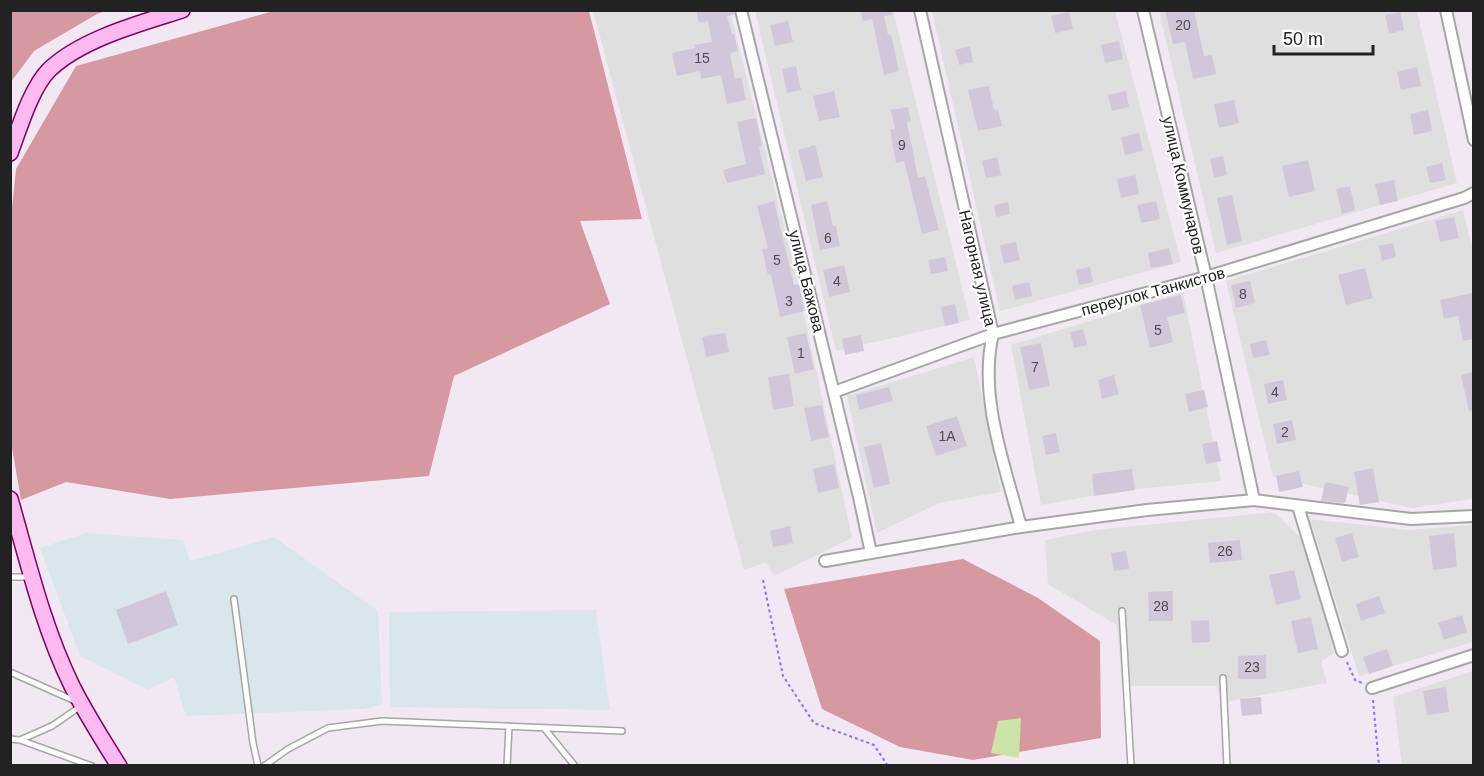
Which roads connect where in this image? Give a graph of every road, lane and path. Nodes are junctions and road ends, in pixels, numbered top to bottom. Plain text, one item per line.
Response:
1 (182, 10) edge
2 (741, 10) edge
3 (920, 10) edge
4 (1143, 10) edge
5 (1446, 10) edge
6 (1473, 140) edge
7 (10, 153) edge
8 (1473, 193) edge
9 (1206, 277) junction
10 (993, 334) junction
11 (834, 392) junction
12 (10, 499) edge
13 (1254, 500) junction
14 (1298, 506) junction
15 (1473, 516) edge
16 (1021, 527) junction
17 (871, 553) junction
18 (825, 561) dead end
19 (10, 577) edge
20 (32, 577) junction
21 (763, 580) dead end
22 (234, 599) dead end
23 (1122, 611) dead end
24 (1342, 651) joint
25 (1473, 655) edge
26 (10, 672) edge
27 (1223, 678) dead end
28 (1372, 688) junction
29 (82, 705) junction
30 (508, 726) junction
31 (544, 728) junction
32 (622, 731) dead end
33 (10, 739) edge
34 (20, 740) junction
35 (92, 765) edge
36 (119, 765) edge
37 (258, 765) edge
38 (264, 765) edge
39 (507, 765) edge
40 (575, 765) edge
41 (888, 765) edge
42 (1131, 765) edge
43 (1227, 765) edge
44 (1379, 765) edge

1 - 7 street
2 - 11 street, улица Бажова
3 - 10 street, Нагорная улица
4 - 9 street, улица Коммунаров
5 - 6 street
8 - 9 street, переулок Танкистов
9 - 10 street, переулок Танкистов
9 - 13 street, улица Коммунаров
10 - 11 street, переулок Танкистов
10 - 16 street, Нагорная улица
11 - 17 street, улица Бажова
12 - 20 street
13 - 14 street
13 - 16 street
14 - 15 street
14 - 24 street
16 - 17 street
17 - 18 street
19 - 20 lane
20 - 29 street
21 - 41 path
22 - 37 lane
23 - 42 lane
24 - 28 path
25 - 28 street
26 - 29 lane
27 - 43 lane
28 - 44 path
29 - 34 lane
29 - 36 street
30 - 31 lane
30 - 38 lane
30 - 39 lane
31 - 32 lane
31 - 40 lane
33 - 34 lane
34 - 35 lane

